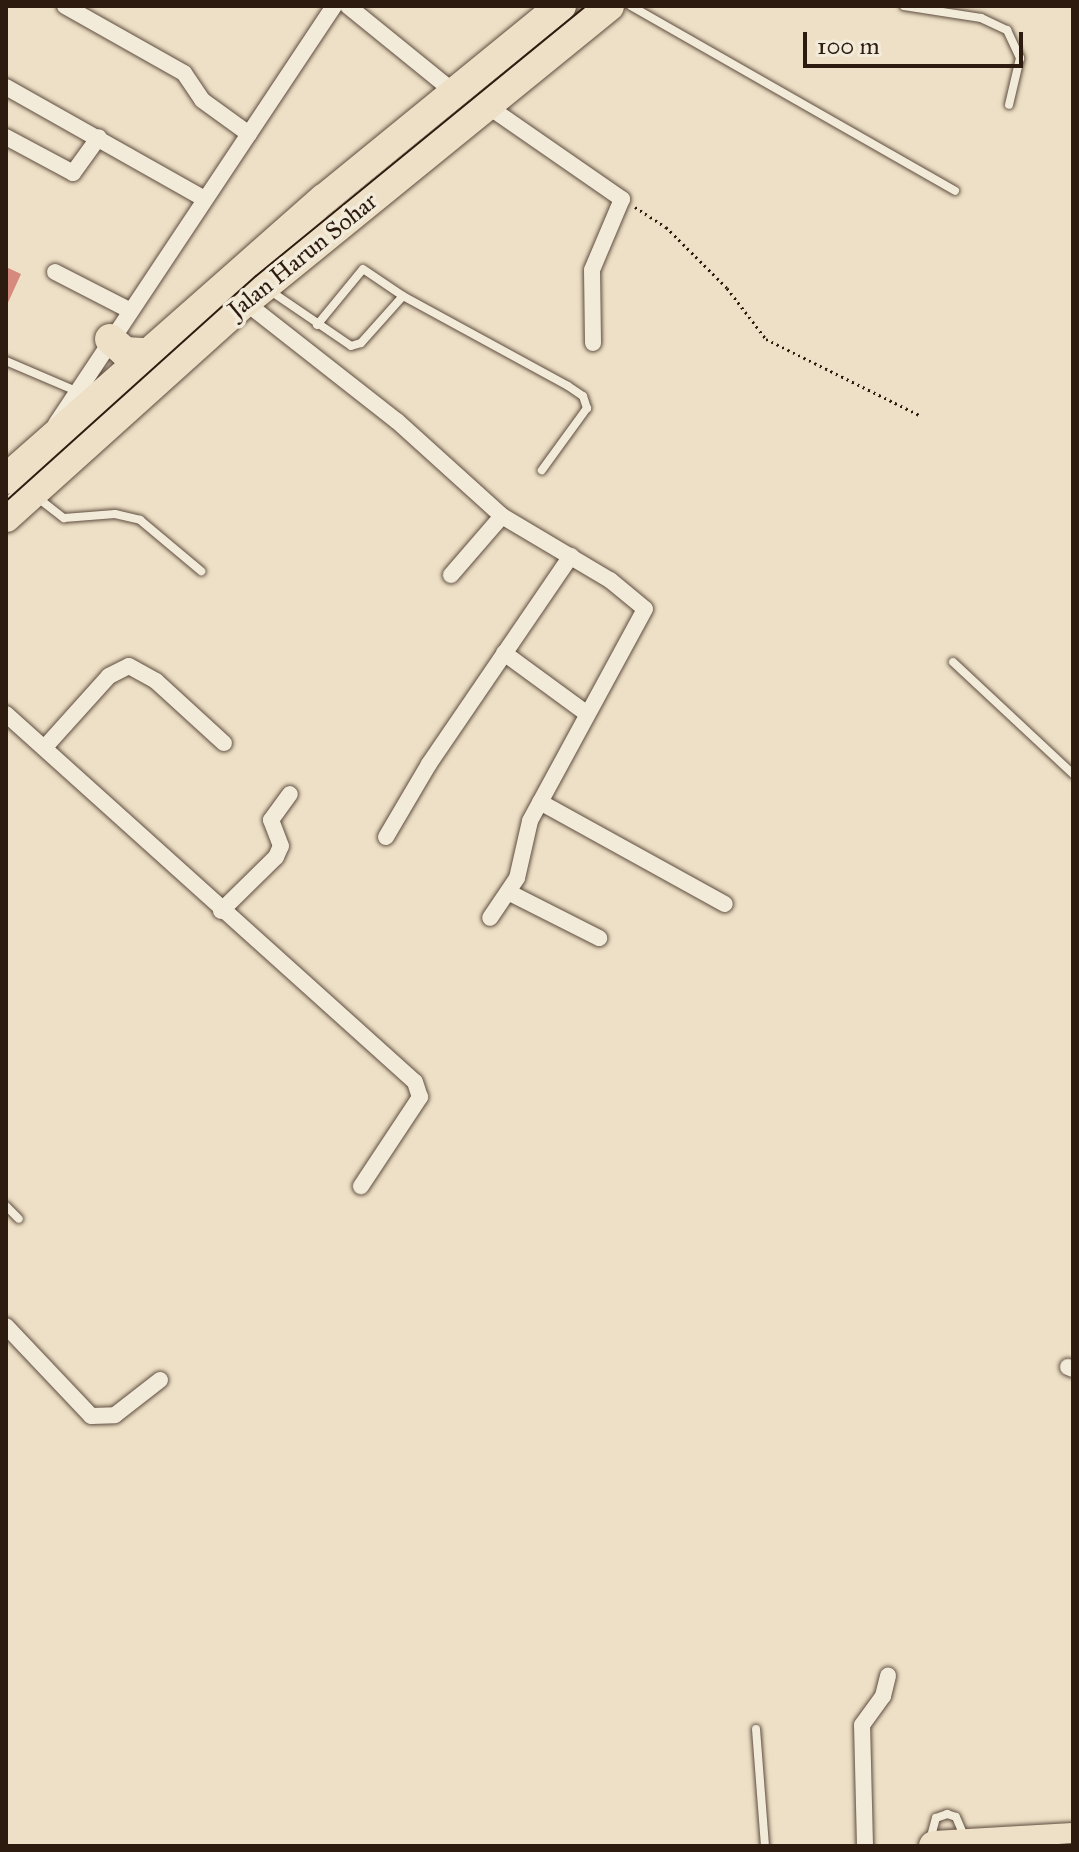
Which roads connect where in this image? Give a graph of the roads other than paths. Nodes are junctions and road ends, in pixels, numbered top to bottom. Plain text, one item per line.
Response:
1 (65, 6) edge
2 (561, 6) edge
3 (609, 6) edge
4 (631, 6) edge
5 (904, 6) edge
6 (335, 7) edge
7 (6, 87) edge
8 (455, 93) junction
9 (1009, 105) dead end
10 (489, 107) junction
11 (249, 134) junction
12 (6, 137) edge
13 (99, 137) junction
14 (955, 191) dead end
15 (203, 198) junction
16 (55, 272) dead end
17 (255, 295) junction
18 (403, 296) junction
19 (129, 310) junction
20 (317, 325) junction
21 (110, 339) junction
22 (593, 343) dead end
23 (147, 353) junction
24 (6, 361) edge
25 (76, 391) junction
26 (42, 449) junction
27 (542, 470) dead end
28 (19, 485) edge
29 (502, 516) junction
30 (6, 517) edge
31 (571, 556) junction
32 (201, 571) dead end
33 (451, 575) dead end
34 (504, 653) junction
35 (953, 662) dead end
36 (586, 713) junction
37 (6, 714) edge
38 (224, 743) dead end
39 (46, 746) junction
40 (1073, 774) edge
41 (290, 794) dead end
42 (540, 802) junction
43 (386, 837) dead end
44 (510, 893) junction
45 (725, 904) dead end
46 (221, 911) junction
47 (490, 918) dead end
48 (599, 938) dead end
49 (361, 1186) dead end
50 (6, 1206) edge
51 (19, 1219) dead end
52 (6, 1326) edge
53 (160, 1380) dead end
54 (888, 1676) dead end
55 (756, 1729) dead end
56 (1073, 1838) edge
57 (968, 1844) edge
58 (765, 1846) edge
59 (865, 1846) edge
60 (931, 1846) edge

1 - 11 street
2 - 8 highway, Jalan Harun Sohar
3 - 10 highway, Jalan Harun Sohar
4 - 14 lane
5 - 9 lane
6 - 8 street
6 - 11 street
7 - 13 street
8 - 23 highway, Jalan Harun Sohar
10 - 17 highway, Jalan Harun Sohar
10 - 22 street
11 - 15 street
12 - 13 street
13 - 15 street
15 - 19 street
16 - 19 street
17 - 20 lane
17 - 28 highway, Jalan Harun Sohar
17 - 29 street
18 - 20 lane
18 - 20 lane
18 - 27 lane
19 - 21 street
21 - 23 highway
21 - 25 street
23 - 26 highway, Jalan Harun Sohar
24 - 25 lane
25 - 26 street
26 - 28 highway, Jalan Harun Sohar
28 - 30 highway, Jalan Harun Sohar
28 - 32 lane
29 - 31 street
29 - 33 street
31 - 34 street
31 - 36 street
34 - 36 street
34 - 43 street
35 - 40 lane
36 - 42 street
37 - 39 street
38 - 39 street
39 - 46 street
41 - 46 street
42 - 44 street
42 - 45 street
44 - 47 street
44 - 48 street
46 - 49 street
50 - 51 lane
52 - 53 street
54 - 59 street
55 - 58 lane
56 - 57 highway
57 - 60 highway

